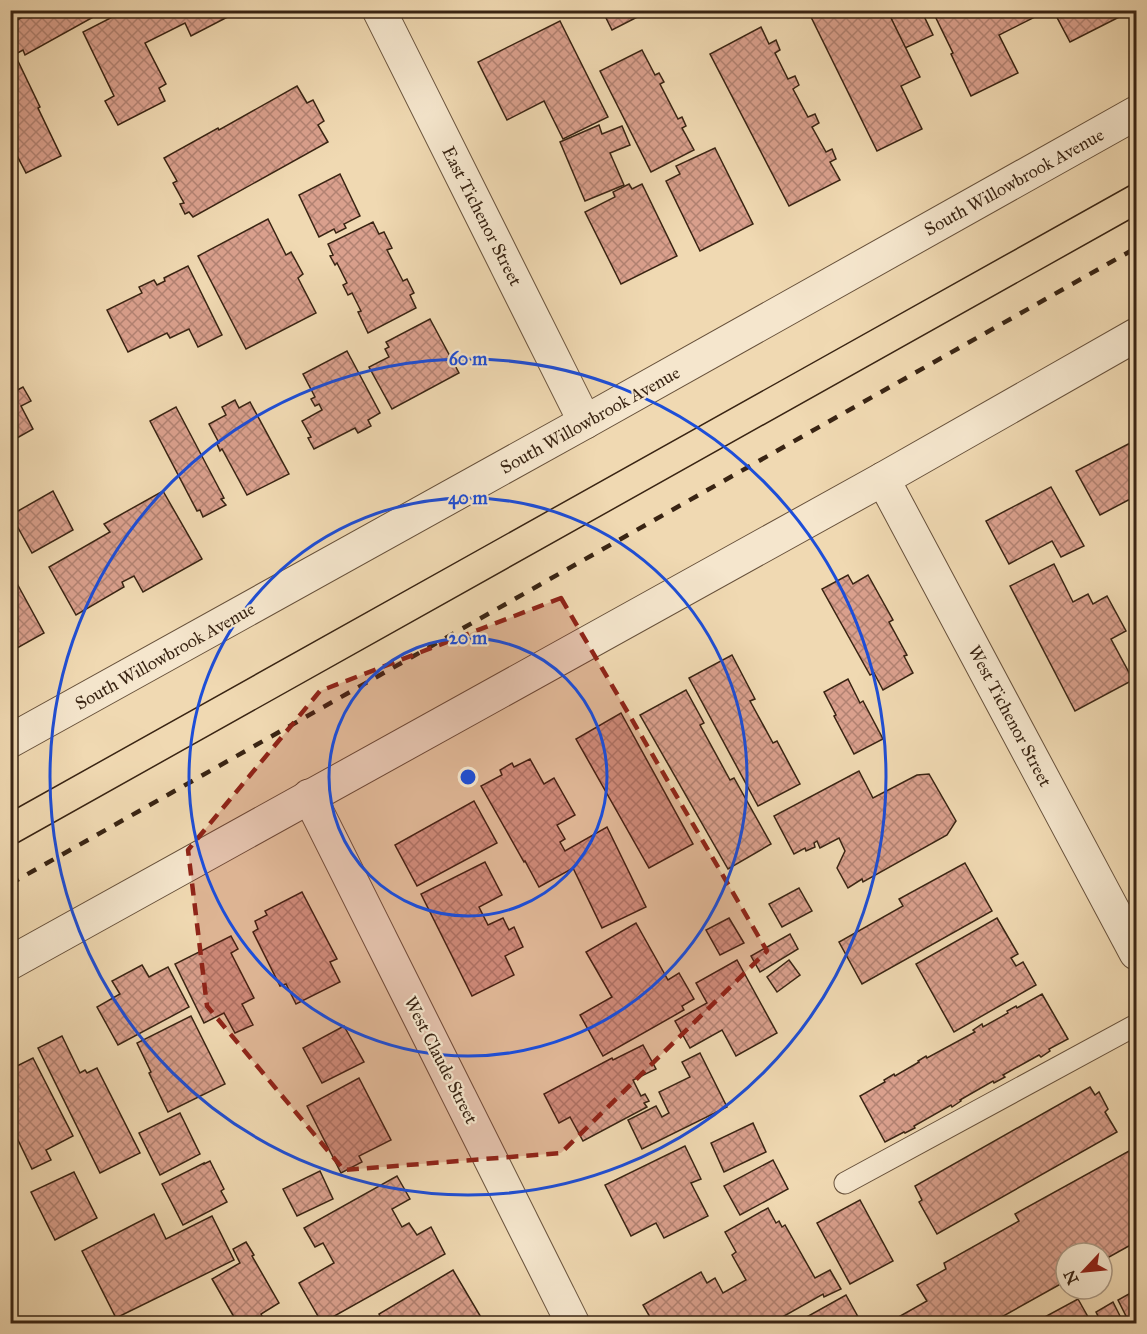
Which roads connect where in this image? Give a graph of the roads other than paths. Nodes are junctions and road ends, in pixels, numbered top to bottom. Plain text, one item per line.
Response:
1 (379, 10) edge
2 (1137, 113) edge
3 (1137, 336) edge
4 (585, 423) junction
5 (882, 479) junction
6 (10, 741) edge
7 (309, 796) junction
8 (1137, 953) edge
9 (10, 963) edge
10 (1137, 1025) edge
11 (845, 1183) dead end
12 (573, 1323) edge

1 - 4 street, East Tichenor Street
2 - 4 street, South Willowbrook Avenue
3 - 5 street
4 - 6 street, South Willowbrook Avenue
5 - 7 street
5 - 8 street, West Tichenor Street
7 - 9 street
7 - 12 street, West Claude Street
10 - 11 lane

